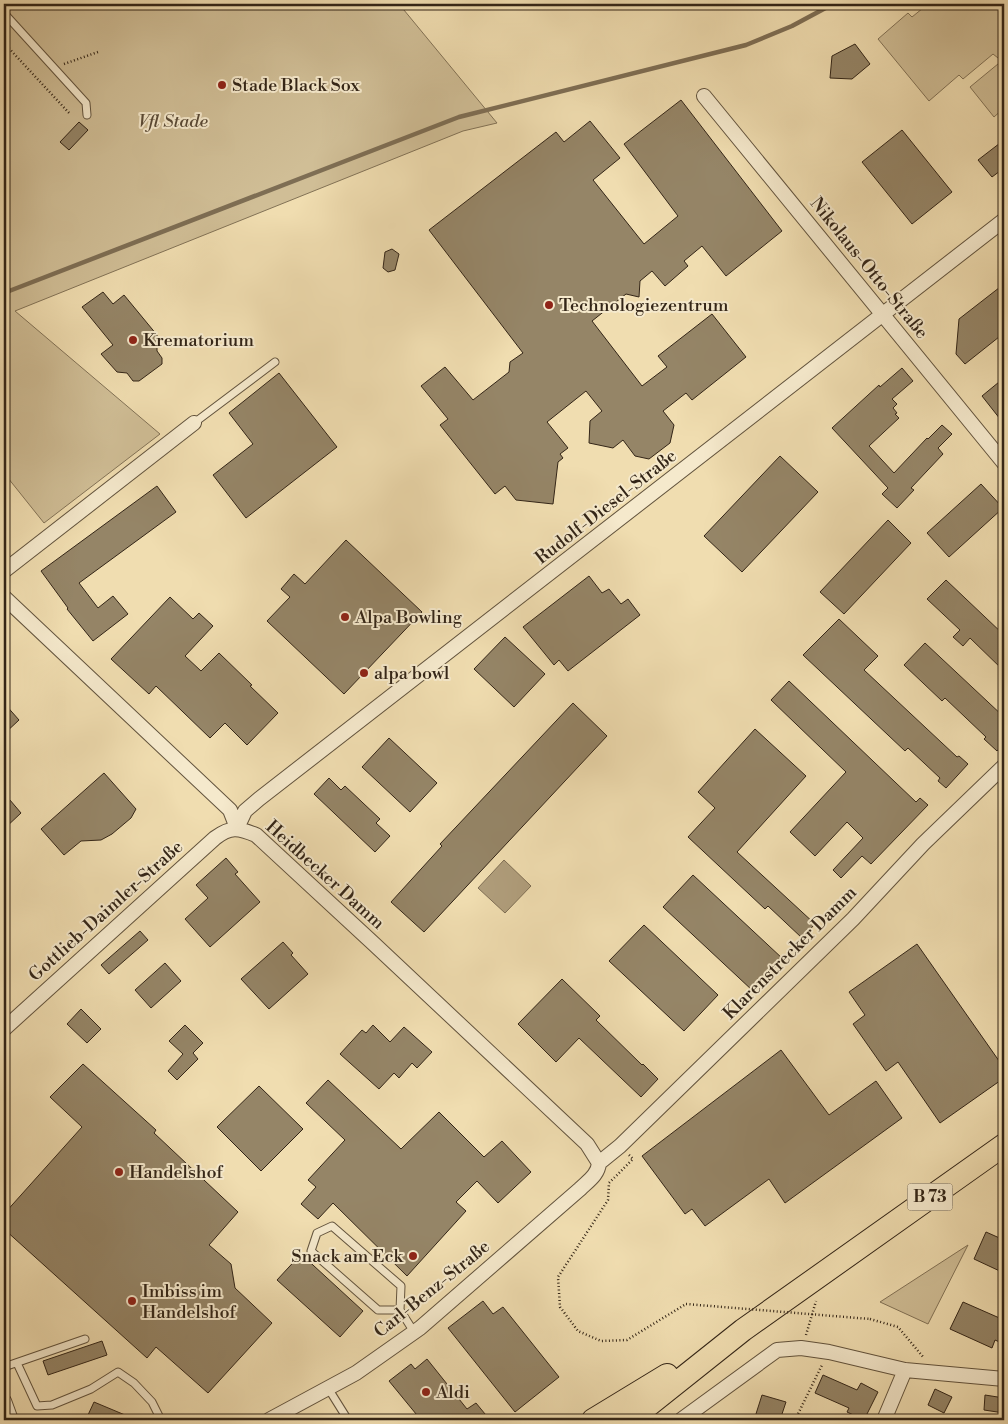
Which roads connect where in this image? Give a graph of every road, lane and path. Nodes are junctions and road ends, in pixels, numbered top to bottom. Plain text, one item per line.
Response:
1 (4, 13) edge
2 (4, 43) edge
3 (98, 52) dead end
4 (54, 68) junction
5 (704, 96) dead end
6 (70, 114) dead end
7 (87, 114) dead end
8 (1004, 220) edge
9 (883, 315) junction
10 (275, 362) dead end
11 (194, 423) joint
12 (1004, 464) edge
13 (4, 570) edge
14 (4, 597) edge
15 (1004, 766) edge
16 (237, 828) junction
17 (4, 1029) edge
18 (1004, 1145) edge
19 (620, 1146) junction
20 (599, 1163) junction
21 (400, 1310) junction
22 (743, 1330) junction
23 (414, 1332) junction
24 (85, 1339) dead end
25 (828, 1352) junction
26 (17, 1363) junction
27 (4, 1367) edge
28 (905, 1370) junction
29 (936, 1372) junction
30 (1004, 1378) edge
31 (328, 1388) junction
32 (4, 1401) edge
33 (11, 1420) edge
34 (161, 1420) edge
35 (269, 1420) edge
36 (348, 1420) edge
37 (593, 1420) edge
38 (630, 1420) edge
39 (682, 1420) edge
40 (795, 1420) edge
41 (884, 1420) edge

1 - 4 lane
2 - 6 path
3 - 4 path
4 - 7 lane
5 - 9 street, Nikolaus-Otto-Straße
8 - 9 street, Rudolf-Diesel-Straße
9 - 12 street, Nikolaus-Otto-Straße
9 - 16 street, Rudolf-Diesel-Straße
10 - 11 lane
11 - 13 street
14 - 16 street, Heidbecker Damm
15 - 19 street, Klarenstrecker Damm
16 - 17 street, Gottlieb-Daimler-Straße
16 - 20 street, Heidbecker Damm
18 - 22 main road, B 73
19 - 20 street, Klarenstrecker Damm
19 - 29 path, bridge
20 - 23 street, Carl-Benz-Straße
21 - 21 lane
21 - 23 lane
22 - 37 main road, B 73
22 - 38 main road, B 73
23 - 31 street, Carl-Benz-Straße
24 - 26 lane
25 - 28 street
25 - 39 street
25 - 40 path
26 - 27 lane
26 - 34 lane
28 - 29 street
28 - 41 street
29 - 30 street
31 - 35 street, Carl-Benz-Straße
31 - 36 lane
32 - 33 street

